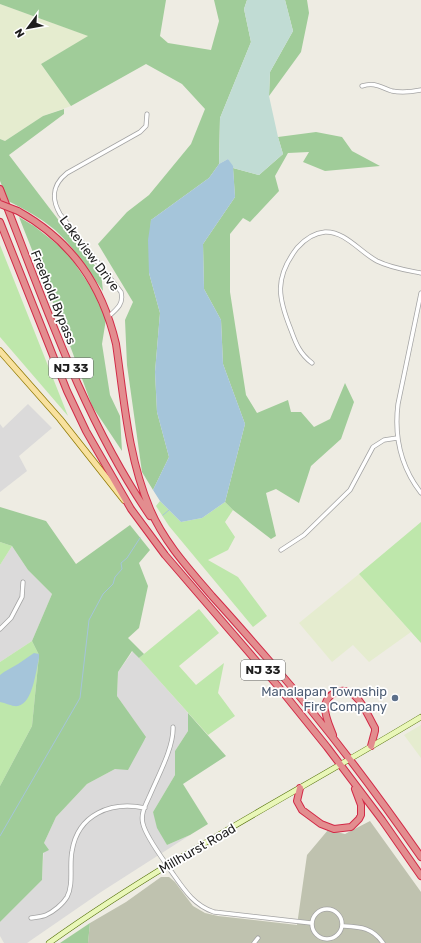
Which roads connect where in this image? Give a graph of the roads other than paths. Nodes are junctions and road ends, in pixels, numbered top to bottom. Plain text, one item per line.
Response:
1 (362, 86) dead end
2 (421, 90) edge
3 (147, 114) dead end
4 (0, 189) edge
5 (0, 204) edge
6 (0, 222) edge
7 (421, 273) edge
8 (421, 293) edge
9 (108, 317) junction
10 (416, 317) junction
11 (421, 318) edge
12 (0, 351) edge
13 (312, 363) dead end
14 (397, 438) junction
15 (421, 493) edge
16 (131, 509) junction
17 (164, 536) junction
18 (281, 550) dead end
19 (23, 582) dead end
20 (0, 629) edge
21 (421, 717) edge
22 (173, 727) dead end
23 (335, 740) junction
24 (371, 746) junction
25 (350, 759) junction
26 (340, 764) junction
27 (352, 780) junction
28 (300, 788) junction
29 (144, 808) junction
30 (421, 857) edge
31 (168, 866) junction
32 (421, 876) edge
33 (31, 918) dead end
34 (311, 923) junction
35 (342, 926) junction
36 (258, 938) dead end
37 (320, 938) junction
38 (328, 941) edge
39 (49, 943) edge
40 (254, 943) edge
41 (319, 943) edge
42 (383, 943) edge

1 - 2 street
3 - 9 street, Lakeview Drive
4 - 17 highway, Freehold Bypass / NJ 33
5 - 9 highway, bridge
6 - 16 highway, Freehold Bypass / NJ 33
7 - 13 street
8 - 10 street
9 - 17 highway
10 - 11 street
10 - 14 street
12 - 16 main road
14 - 15 street
14 - 18 street
16 - 26 highway, NJ 33
17 - 23 highway, NJ 33
19 - 20 street
21 - 24 street, Millhurst Road
22 - 29 street
23 - 24 highway
23 - 25 highway, NJ 33
24 - 25 street, Millhurst Road
25 - 26 street, Millhurst Road
25 - 30 highway, NJ 33
26 - 27 highway, NJ 33
26 - 28 street, Millhurst Road
27 - 28 highway
27 - 32 highway, NJ 33
28 - 31 street, Millhurst Road
29 - 31 street
29 - 33 street
31 - 34 street
31 - 39 street, Millhurst Road
34 - 35 street
34 - 37 street
35 - 38 street
35 - 42 street
36 - 40 street
37 - 38 street
37 - 41 street

